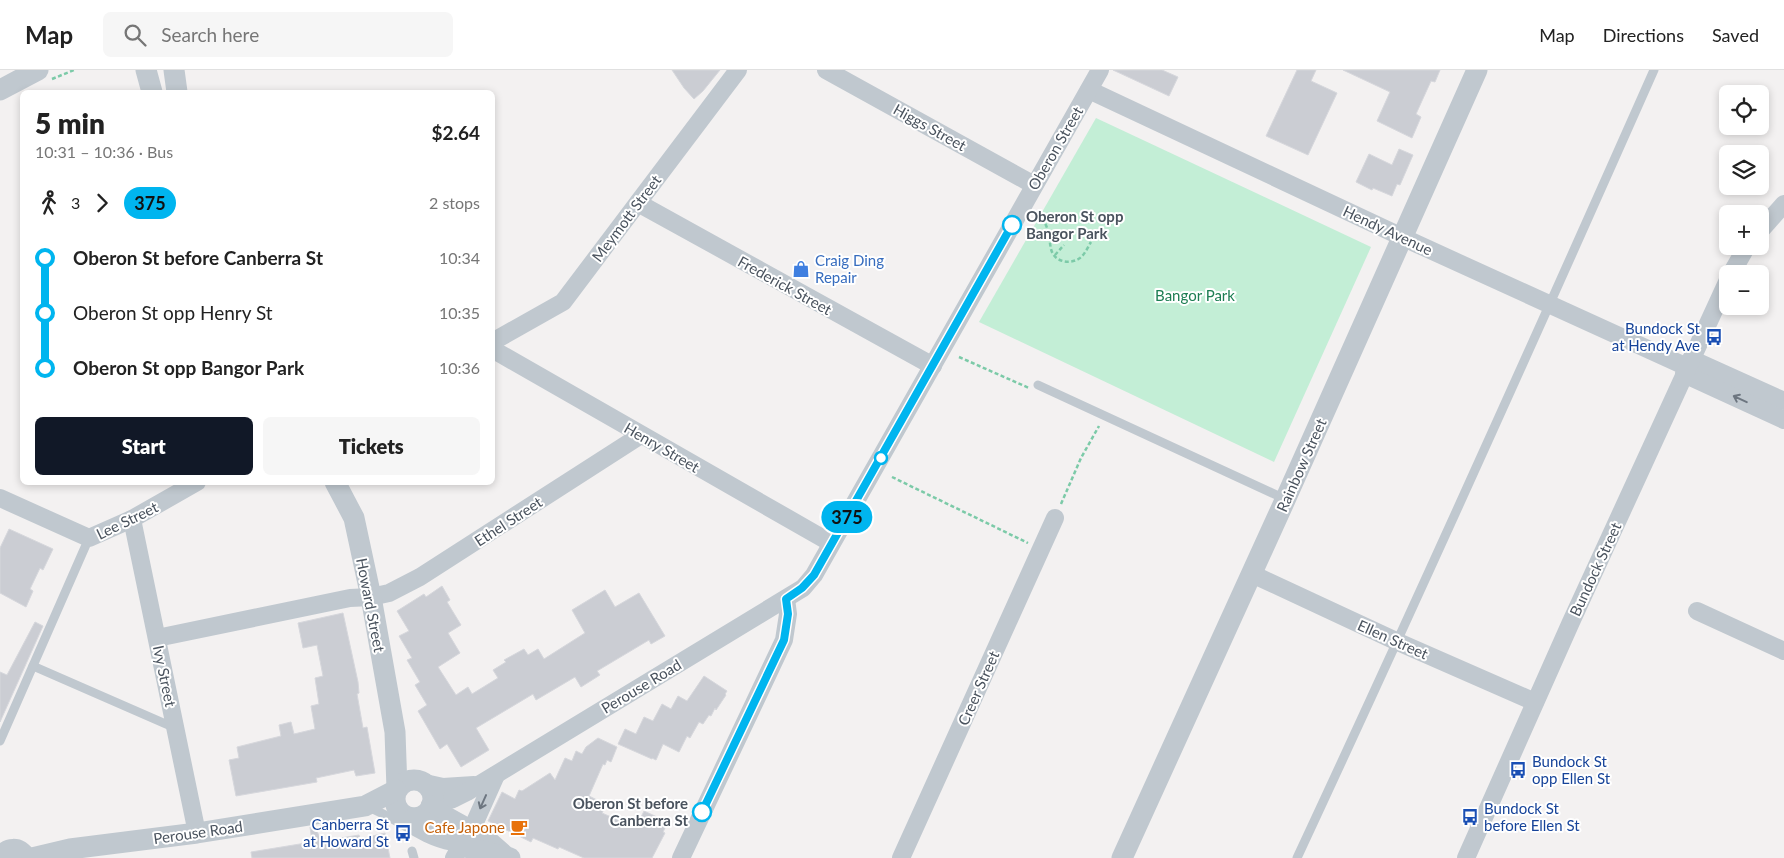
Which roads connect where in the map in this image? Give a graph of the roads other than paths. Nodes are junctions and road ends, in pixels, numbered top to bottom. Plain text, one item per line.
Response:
1 (38, 70) edge
2 (174, 70) edge
3 (738, 70) edge
4 (826, 70) edge
5 (1100, 70) edge
6 (1477, 70) edge
7 (1654, 70) edge
8 (0, 90) edge
9 (177, 90) edge
10 (1089, 90) junction
11 (1034, 185) junction
12 (638, 203) junction
13 (1784, 204) edge
14 (1769, 222) edge
15 (1402, 236) junction
16 (1719, 300) edge
17 (1550, 305) junction
18 (495, 340) edge
19 (495, 351) edge
20 (933, 366) junction
21 (1688, 367) junction
22 (1038, 385) dead end
23 (1784, 401) edge
24 (1784, 420) edge
25 (641, 435) junction
26 (192, 485) edge
27 (337, 485) edge
28 (0, 498) edge
29 (1286, 499) junction
30 (1055, 518) road end
31 (132, 519) junction
32 (89, 538) junction
33 (831, 543) junction
34 (1252, 574) junction
35 (371, 597) junction
36 (786, 599) junction
37 (1697, 612) dead end
38 (157, 638) junction
39 (1398, 642) junction
40 (1784, 652) edge
41 (33, 666) junction
42 (1535, 702) junction
43 (176, 728) junction
44 (395, 732) junction
45 (0, 741) edge
46 (496, 775) junction
47 (423, 782) junction
48 (479, 784) junction
49 (397, 790) junction
50 (432, 805) junction
51 (365, 806) junction
52 (407, 815) junction
53 (197, 832) junction
54 (465, 846) edge
55 (72, 854) edge
56 (508, 857) edge
57 (0, 858) edge
58 (26, 858) edge
59 (32, 858) edge
60 (681, 858) edge
61 (901, 858) edge
62 (1122, 858) edge
63 (1297, 858) edge
64 (1466, 858) edge

1 - 8 street
2 - 9 street
3 - 12 street, Meymott Street
4 - 11 street, Higgs Street
5 - 10 street, Oberon Street
6 - 15 street, Rainbow Street
7 - 17 lane
10 - 11 street, Oberon Street
10 - 15 street, Hendy Avenue
11 - 20 street, Oberon Street
12 - 18 street, Meymott Street
12 - 20 street, Frederick Street
13 - 14 street
15 - 17 street, Hendy Avenue
15 - 29 street, Rainbow Street
16 - 21 street, Bundock Street
17 - 21 street, Hendy Avenue
17 - 39 lane
19 - 25 street, Henry Street
20 - 33 street, Oberon Street
21 - 23 street, Hendy Avenue
24 -> 21 street, Hendy Avenue
21 - 42 street, Bundock Street
22 - 29 lane
25 - 33 street, Henry Street
25 - 35 street, Ethel Street
26 - 31 street, Lee Street
27 - 35 street, Howard Street
28 - 32 street, Lee Street
29 - 34 street, Rainbow Street
30 - 61 street, Creer Street
31 - 32 street, Lee Street
31 - 38 street, Ivy Street
32 - 41 lane
33 - 36 street, Oberon Street
34 - 39 street, Ellen Street
34 - 62 street, Rainbow Street
35 - 38 street, Ethel Street
35 - 44 street, Howard Street
36 - 46 street, Perouse Road
36 - 60 street
37 - 40 street
38 - 43 street, Ivy Street
39 - 42 street, Ellen Street
39 - 63 lane
41 - 43 lane
41 - 45 lane
42 - 64 street, Bundock Street
43 - 53 street, Ivy Street
44 - 47 street, Howard Street
44 - 49 street, Howard Street
46 - 48 street, Perouse Road
46 -> 54 street
47 - 48 street, Perouse Road
47 - 49 street
47 - 50 street
48 - 50 street, Perouse Road
49 - 51 street, Perouse Road
49 - 52 street
50 - 52 street
50 - 54 street
51 - 52 street, Perouse Road
51 - 53 street, Perouse Road
51 - 54 lane
52 - 54 street, Perouse Road
53 - 55 street, Perouse Road
54 - 56 street
55 - 59 street, Perouse Road
57 - 58 street

